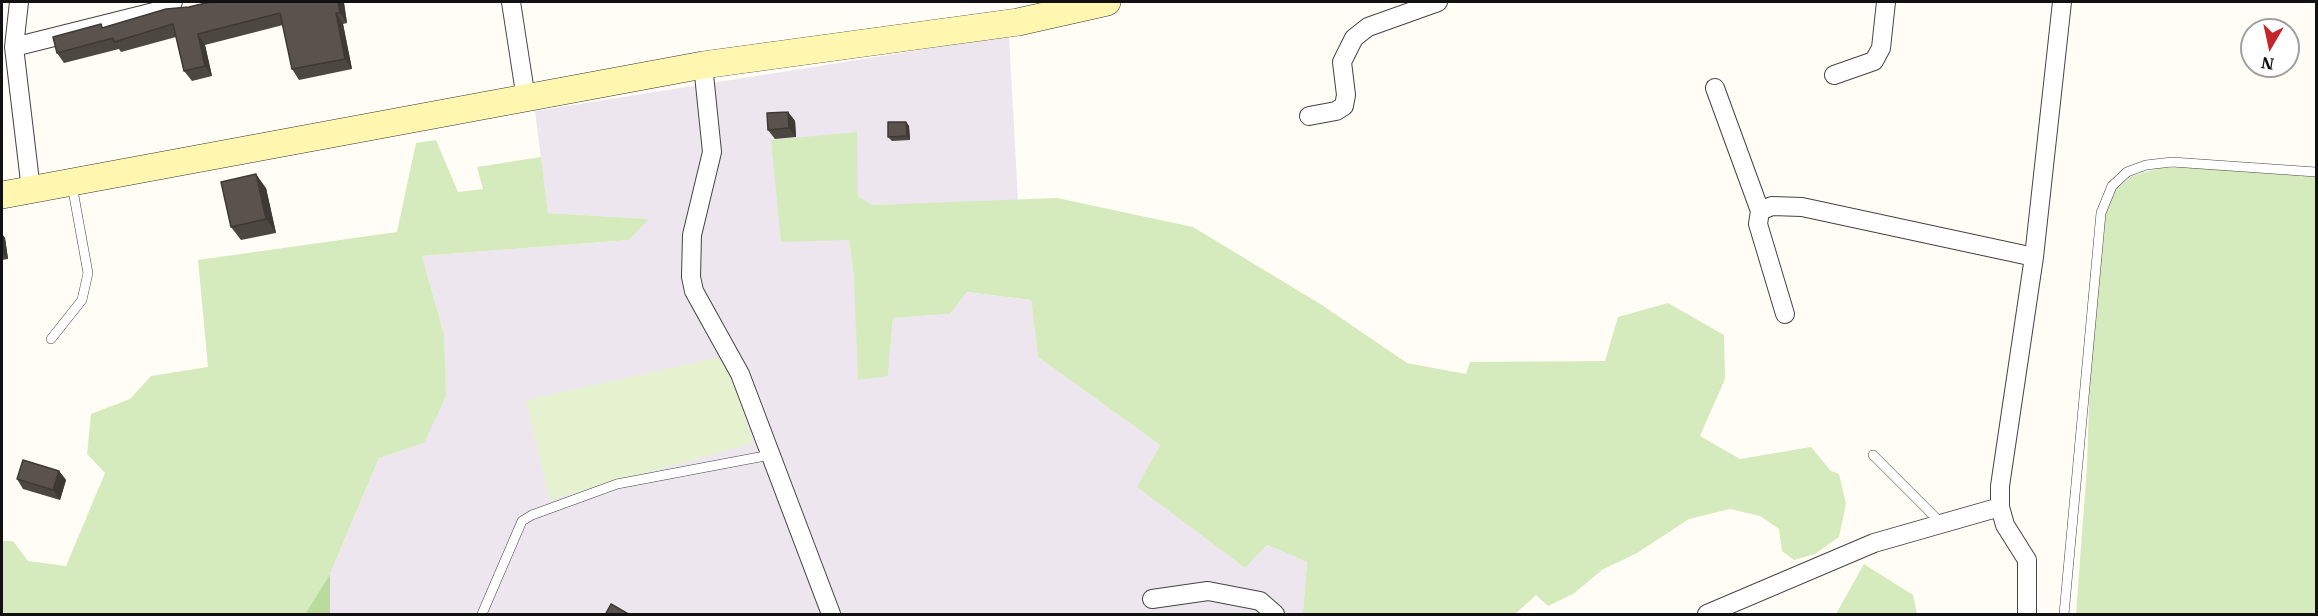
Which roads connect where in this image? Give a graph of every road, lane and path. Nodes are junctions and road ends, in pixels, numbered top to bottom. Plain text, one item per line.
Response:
1 (19, 2) edge
2 (173, 2) edge
3 (511, 2) edge
4 (1107, 2) edge
5 (1438, 2) edge
6 (1886, 2) edge
7 (2062, 2) edge
8 (14, 47) junction
9 (703, 65) junction
10 (1834, 75) dead end
11 (1715, 88) dead end
12 (525, 99) junction
13 (1310, 116) dead end
14 (2316, 172) edge
15 (72, 182) junction
16 (31, 190) junction
17 (2, 195) edge
18 (1760, 211) junction
19 (2034, 257) junction
20 (1785, 314) dead end
21 (51, 339) dead end
22 (770, 455) junction
23 (1873, 455) dead end
24 (2000, 507) junction
25 (1940, 522) junction
26 (1152, 599) dead end
27 (482, 615) edge
28 (831, 615) edge
29 (1275, 615) edge
30 (1707, 615) edge
31 (2027, 615) edge
32 (2064, 615) edge

1 - 8 street
2 - 8 street
3 - 12 street
4 - 9 street
5 - 13 street
6 - 10 street
7 - 19 street
8 - 16 street
9 - 12 street
9 - 22 street
11 - 18 street
12 - 15 street
14 - 32 lane
15 - 16 street
15 - 21 lane
16 - 17 street
18 - 19 street
18 - 20 street
19 - 24 street
22 - 27 lane
22 - 28 street
23 - 25 lane
24 - 25 street
24 - 31 street
25 - 30 street
26 - 29 street

